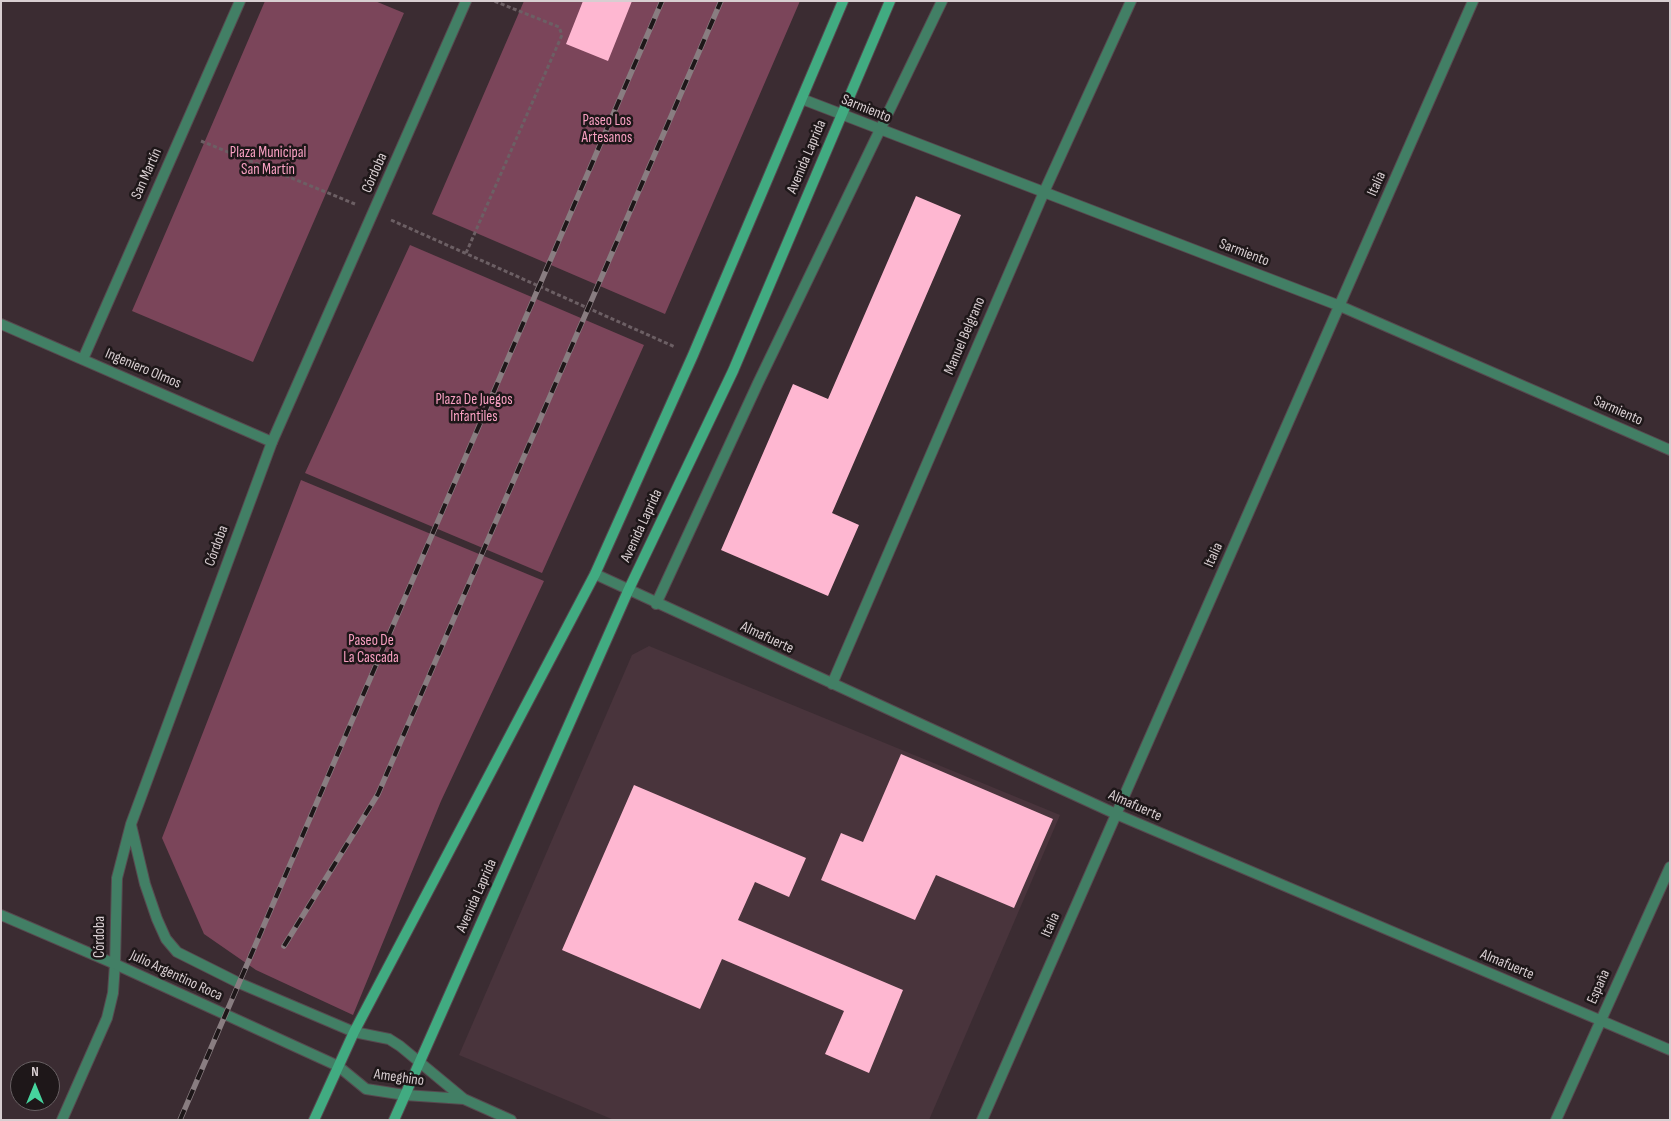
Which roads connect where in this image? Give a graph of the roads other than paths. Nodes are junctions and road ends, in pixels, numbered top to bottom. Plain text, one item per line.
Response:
1 (240, 1) edge
2 (466, 1) edge
3 (843, 1) edge
4 (890, 1) edge
5 (942, 1) edge
6 (1131, 1) edge
7 (1473, 1) edge
8 (802, 99) junction
9 (841, 115) junction
10 (881, 131) junction
11 (1044, 192) junction
12 (1340, 306) junction
13 (1, 324) edge
14 (83, 359) junction
15 (272, 442) junction
16 (1670, 450) edge
17 (594, 574) junction
18 (628, 591) junction
19 (656, 604) junction
20 (832, 684) junction
21 (1116, 814) junction
22 (131, 824) junction
23 (1670, 867) edge
24 (1, 915) edge
25 (115, 964) junction
26 (1600, 1020) junction
27 (354, 1032) junction
28 (1670, 1050) edge
29 (419, 1063) junction
30 (338, 1066) junction
31 (404, 1095) junction
32 (464, 1099) junction
33 (62, 1120) edge
34 (314, 1120) edge
35 (394, 1120) edge
36 (511, 1120) edge
37 (982, 1120) edge
38 (1556, 1120) edge

1 - 14 street, San Martín
2 - 15 street, Córdoba
3 - 8 main road, Avenida Laprida
4 - 9 main road, Avenida Laprida
5 - 10 street
6 - 11 street, Manuel Belgrano
7 - 12 street, Italia
8 - 9 street, Sarmiento
8 - 17 main road, Avenida Laprida
9 - 10 street, Sarmiento
9 - 18 main road, Avenida Laprida
10 - 11 street, Sarmiento
10 - 19 street
11 - 12 street, Sarmiento
11 - 20 street, Manuel Belgrano
12 - 16 street, Sarmiento
12 - 21 street, Italia
13 - 14 street, Ingeniero Olmos
14 - 15 street, Ingeniero Olmos
15 - 22 street, Córdoba
17 - 18 street, Almafuerte
17 - 27 main road, Avenida Laprida
18 - 19 street, Almafuerte
18 - 29 main road, Avenida Laprida
19 - 20 street, Almafuerte
20 - 21 street, Almafuerte
21 - 26 street, Almafuerte
21 - 37 street, Italia
22 - 25 street, Córdoba
22 - 27 street, Ameghino
23 - 26 street, España
24 - 25 street, Julio Argentino Roca
25 - 30 street, Julio Argentino Roca
25 - 33 street, Córdoba
26 - 28 street, Almafuerte
26 - 38 street, España
27 - 29 street, Ameghino
27 - 30 main road, Avenida Laprida
29 - 31 main road, Avenida Laprida
29 - 32 street, Ameghino
30 - 31 street, Ameghino
30 - 34 main road, Avenida Laprida
31 - 32 street, Ameghino
31 - 35 main road, Avenida Laprida
32 - 36 street, Ameghino

